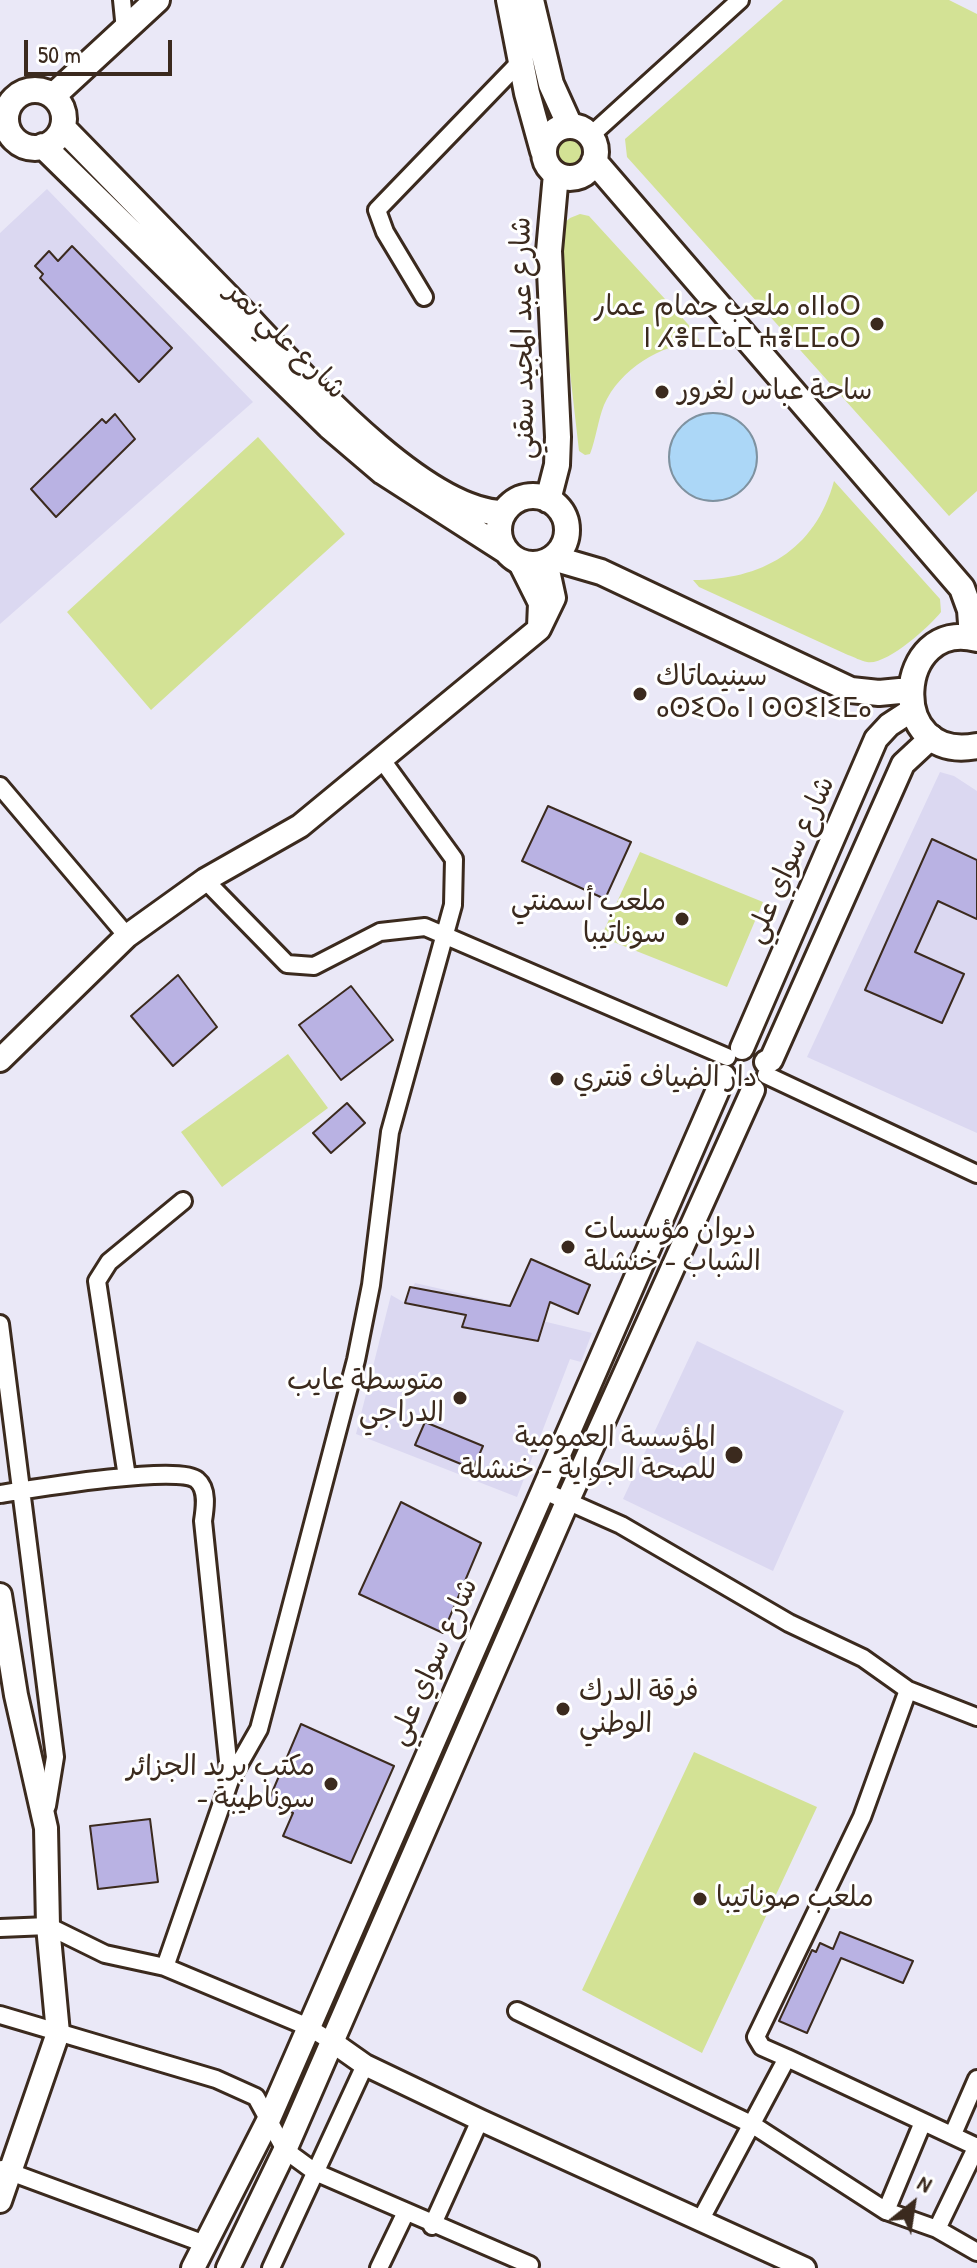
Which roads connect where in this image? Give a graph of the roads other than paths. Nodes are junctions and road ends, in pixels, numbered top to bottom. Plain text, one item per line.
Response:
1 (122, 0) edge
2 (157, 0) edge
3 (740, 0) edge
4 (527, 1) edge
5 (125, 30) junction
6 (520, 62) junction
7 (7, 90) edge
8 (53, 96) junction
9 (63, 128) junction
10 (580, 131) junction
11 (8, 144) edge
12 (43, 146) junction
13 (543, 151) junction
14 (594, 161) junction
15 (556, 174) junction
16 (424, 297) dead end
17 (548, 500) junction
18 (503, 513) junction
19 (512, 556) junction
20 (550, 559) junction
21 (969, 590) edge
22 (539, 629) junction
23 (974, 638) edge
24 (911, 700) junction
25 (932, 737) junction
26 (974, 749) edge
27 (382, 760) junction
28 (0, 786) edge
29 (205, 880) junction
30 (443, 935) junction
31 (127, 936) junction
32 (0, 1060) edge
33 (731, 1060) junction
34 (762, 1076) junction
35 (977, 1174) edge
36 (183, 1201) dead end
37 (0, 1324) edge
38 (127, 1477) junction
39 (542, 1490) junction
40 (21, 1491) junction
41 (0, 1494) edge
42 (568, 1500) junction
43 (0, 1595) edge
44 (908, 1690) junction
45 (977, 1717) edge
46 (230, 1780) junction
47 (399, 1817) junction
48 (46, 1828) junction
49 (423, 1829) junction
50 (48, 1926) junction
51 (0, 1928) edge
52 (165, 1967) junction
53 (517, 2011) dead end
54 (0, 2015) edge
55 (306, 2026) junction
56 (58, 2033) junction
57 (331, 2041) junction
58 (787, 2058) junction
59 (365, 2065) junction
60 (977, 2079) edge
61 (480, 2120) junction
62 (268, 2121) junction
63 (923, 2122) junction
64 (753, 2125) junction
65 (953, 2134) junction
66 (977, 2146) edge
67 (285, 2150) junction
68 (6, 2171) edge
69 (315, 2172) junction
70 (0, 2201) edge
71 (886, 2211) junction
72 (405, 2214) junction
73 (701, 2219) junction
74 (432, 2226) junction
75 (937, 2229) junction
76 (205, 2244) junction
77 (977, 2252) edge
78 (777, 2262) edge
79 (530, 2265) dead end
80 (193, 2268) edge
81 (228, 2268) edge
82 (271, 2268) edge
83 (379, 2268) edge
84 (805, 2268) edge

1 - 5 street
2 - 5 main road
3 - 10 street
4 - 6 main road
4 - 10 main road
5 - 8 main road
6 - 13 main road
6 - 16 street
7 - 8 main road
7 - 11 main road
8 - 9 main road
9 - 12 main road
9 - 18 main road, شارع علي نمر
10 - 13 main road
10 - 14 main road
11 - 12 main road
12 - 19 main road, شارع علي نمر
13 - 15 main road
14 - 15 main road
14 - 21 main road
15 - 17 main road, شارع عبد المجيد سقني
17 - 18 main road
17 - 20 main road
18 - 19 main road
19 - 20 main road
19 - 22 main road
20 - 22 main road
20 - 24 main road
21 - 23 main road
22 - 27 main road
23 - 24 main road
24 - 25 main road
24 - 33 main road, شارع سواي علي
25 - 26 main road
25 - 34 main road, شارع سواي علي
27 - 29 main road
27 - 30 street
28 - 31 street
29 - 30 street
29 - 31 main road
30 - 33 street
30 - 46 street
31 - 32 main road
33 - 34 main road
33 - 34 main road
33 - 39 main road, شارع سواي علي
34 - 35 street
34 - 42 main road, شارع سواي علي
36 - 38 street
37 - 40 street
38 - 40 street
38 - 46 street
39 - 42 street
39 - 47 main road, شارع سواي علي
40 - 41 street
40 - 48 street
42 - 44 street
42 - 49 main road, شارع سواي علي
43 - 48 main road
44 - 45 street
44 - 58 street
46 - 52 street
47 - 49 main road
47 - 55 main road, شارع سواي علي
48 - 50 main road
49 - 57 main road, شارع سواي علي
50 - 51 street
50 - 52 street
50 - 56 main road
52 - 55 street
53 - 64 street
54 - 56 street
55 - 57 street
55 - 62 main road, شارع سواي علي
56 - 62 street
56 - 68 main road
57 - 59 street
57 - 67 main road, شارع سواي علي
58 - 63 street
58 - 64 street
59 - 61 street
59 - 69 street
60 - 65 street
61 - 73 street
61 - 74 street
62 - 67 street
62 - 76 main road, شارع سواي علي
63 - 65 street
63 - 71 street
64 - 71 street
64 - 73 street
65 - 66 street
66 - 75 street
67 - 69 street
67 - 81 main road, شارع سواي علي
68 - 70 main road
68 - 76 street
69 - 72 street
69 - 82 street
71 - 75 street
72 - 74 street
72 - 83 street
73 - 78 street
74 - 79 street
75 - 77 street
76 - 80 main road, شارع سواي علي
78 - 84 street

